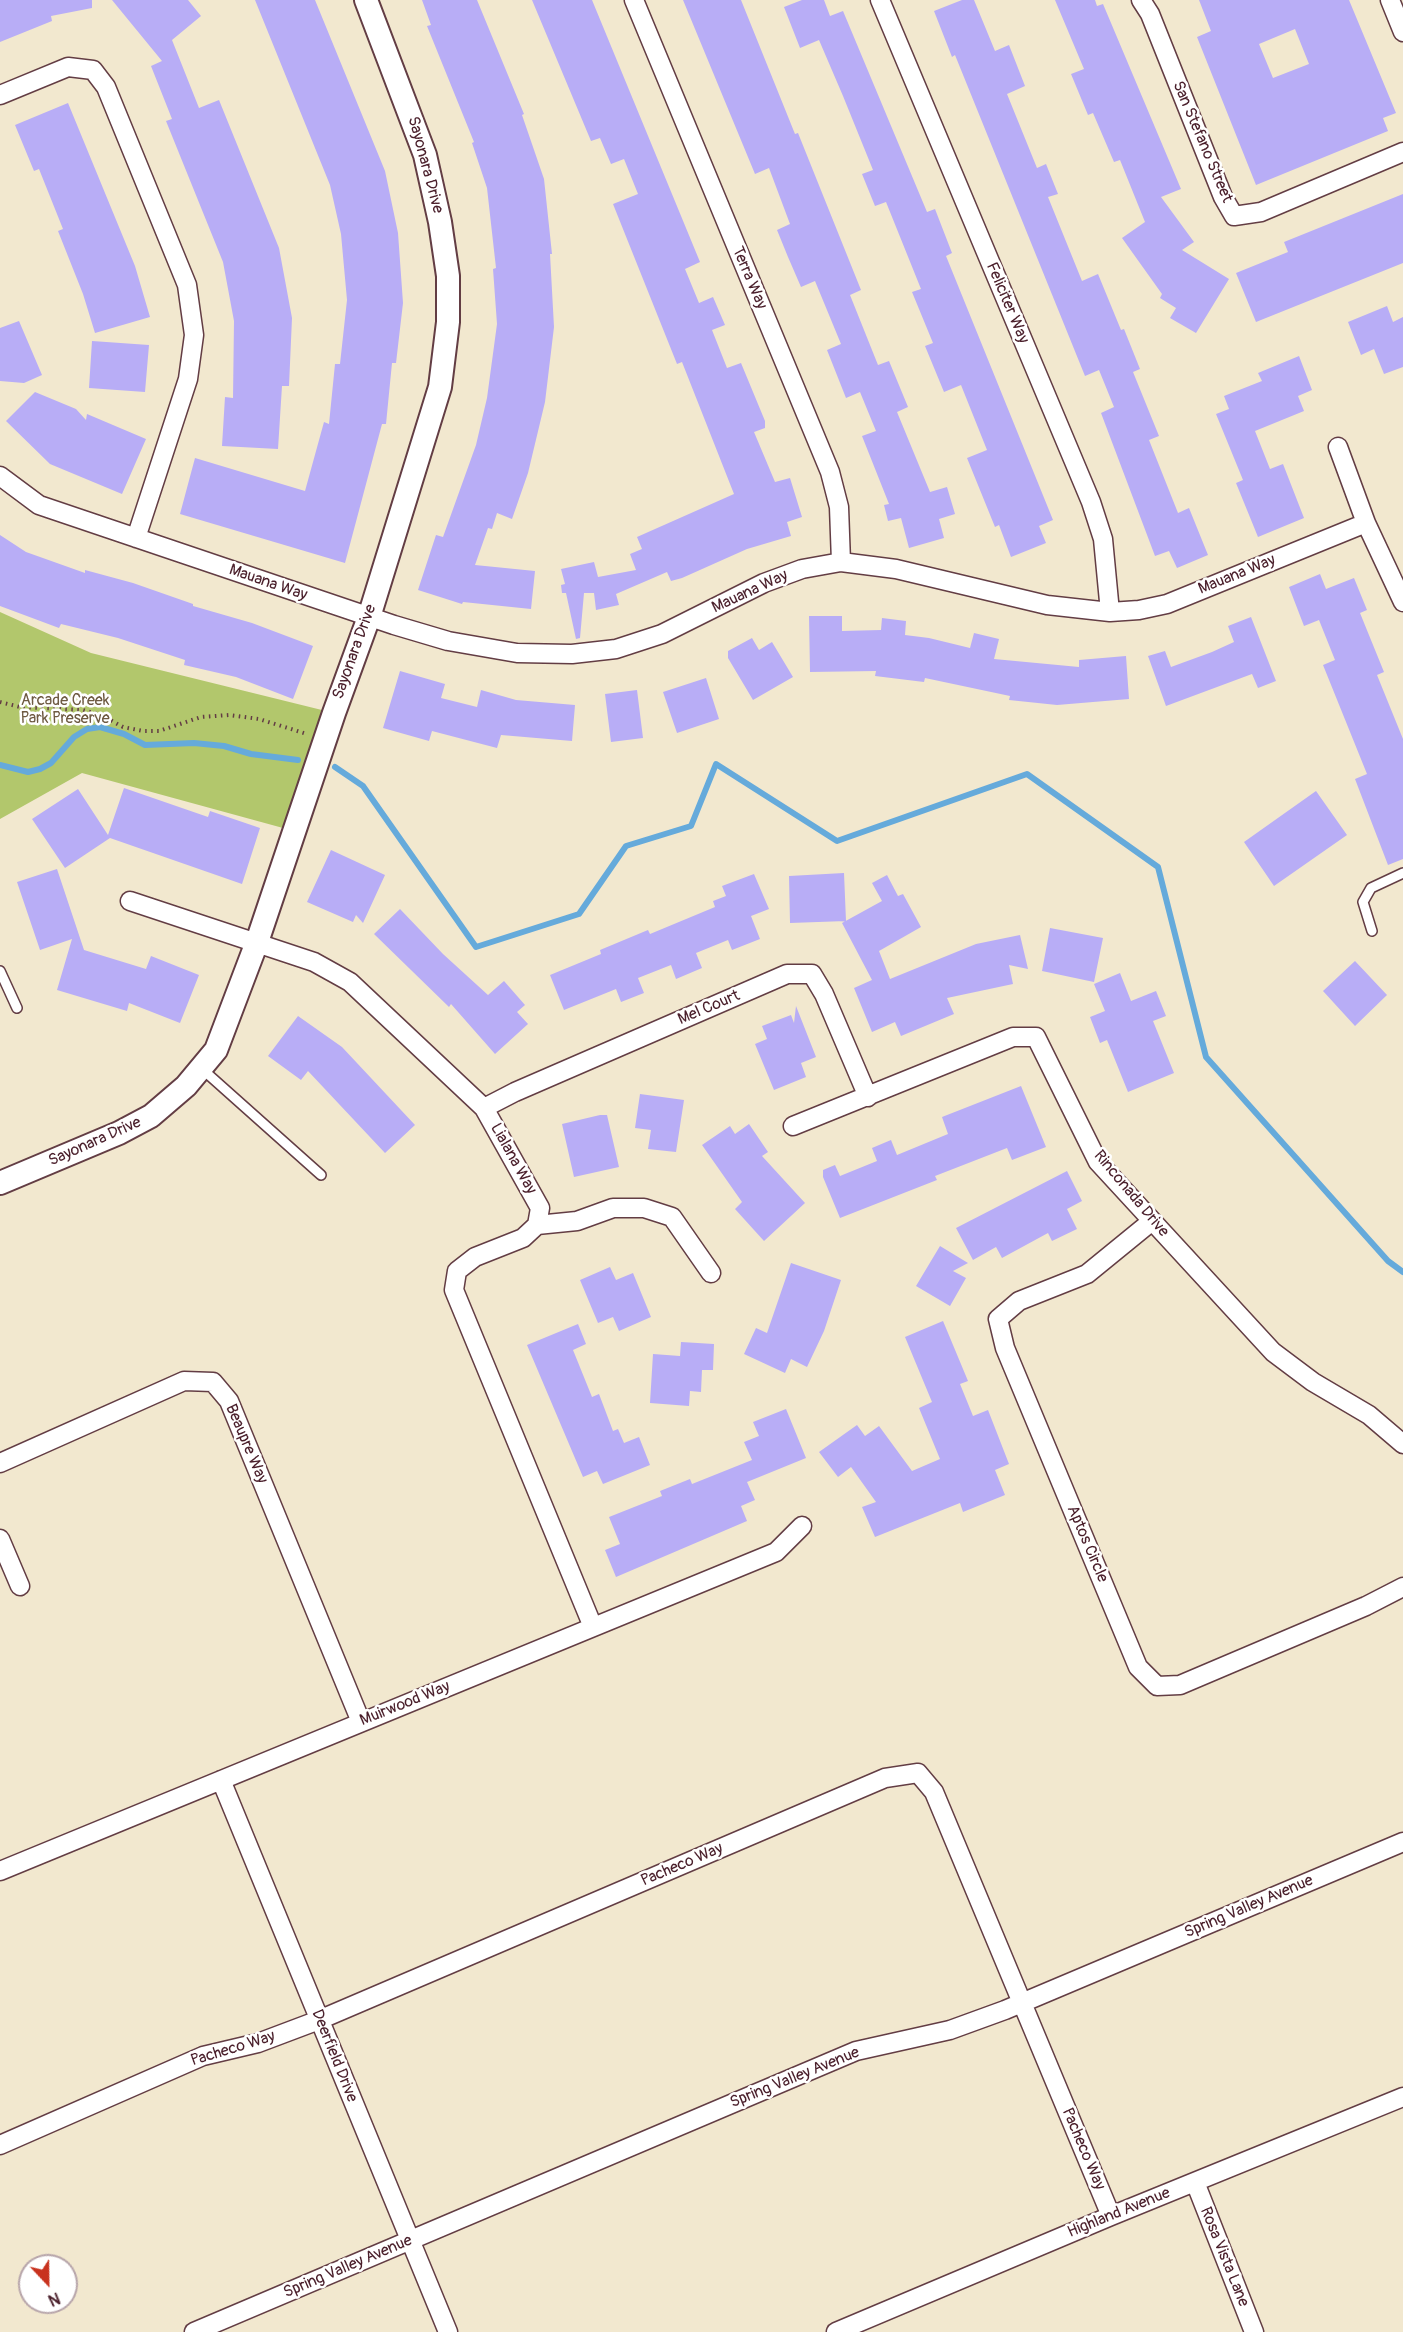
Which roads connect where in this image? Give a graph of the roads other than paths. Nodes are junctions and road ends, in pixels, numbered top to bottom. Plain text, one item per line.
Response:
1 (366, 0) edge
2 (634, 0) edge
3 (880, 0) edge
4 (1141, 0) edge
5 (1390, 0) edge
6 (1403, 32) edge
7 (0, 94) edge
8 (1403, 152) edge
9 (1338, 447) dead end
10 (0, 476) edge
11 (1366, 523) junction
12 (136, 538) junction
13 (841, 562) junction
14 (1403, 602) edge
15 (1110, 612) junction
16 (369, 617) junction
17 (1403, 873) edge
18 (130, 901) dead end
19 (1372, 931) dead end
20 (258, 942) junction
21 (0, 971) edge
22 (17, 1008) dead end
23 (201, 1068) junction
24 (868, 1097) junction
25 (484, 1108) junction
26 (794, 1126) dead end
27 (321, 1175) dead end
28 (0, 1183) edge
29 (1152, 1221) junction
30 (537, 1225) junction
31 (711, 1273) dead end
32 (1403, 1444) edge
33 (0, 1462) edge
34 (802, 1526) dead end
35 (0, 1539) edge
36 (20, 1587) dead end
37 (1403, 1587) edge
38 (592, 1627) junction
39 (361, 1722) junction
40 (221, 1780) junction
41 (1403, 1842) edge
42 (0, 1871) edge
43 (1022, 2003) junction
44 (319, 2020) junction
45 (1403, 2097) edge
46 (0, 2145) edge
47 (1195, 2182) junction
48 (1111, 2216) junction
49 (410, 2241) junction
50 (194, 2332) edge
51 (448, 2332) edge
52 (836, 2332) edge
53 (1254, 2332) edge

1 - 16 street, Sayonara Drive
2 - 13 street, Terra Way
3 - 15 street, Feliciter Way
4 - 8 street, San Stefano Street
5 - 6 street
7 - 12 street
9 - 11 street
10 - 12 street, Mauana Way
11 - 14 street
11 - 15 street, Mauana Way
12 - 16 street, Mauana Way
13 - 15 street, Mauana Way
13 - 16 street, Mauana Way
16 - 20 street, Sayonara Drive
17 - 19 lane
18 - 20 street, Lialana Way
20 - 23 street, Sayonara Drive
20 - 25 street, Lialana Way
21 - 22 lane
23 - 27 lane
23 - 28 street, Sayonara Drive
24 - 25 street, Mel Court
24 - 26 street, Rinconada Drive
24 - 29 street, Rinconada Drive
25 - 30 street, Lialana Way
29 - 32 street, Rinconada Drive
29 - 37 street, Aptos Circle
30 - 31 street
30 - 38 street
33 - 39 street, Beaupre Way
34 - 38 street, Muirwood Way
35 - 36 street
38 - 39 street, Muirwood Way
39 - 40 street, Muirwood Way
40 - 42 street, Muirwood Way
40 - 44 street, Deerfield Drive
41 - 43 street, Spring Valley Avenue
43 - 44 street, Pacheco Way
43 - 48 street, Pacheco Way
43 - 49 street, Spring Valley Avenue
44 - 46 street, Pacheco Way
44 - 49 street, Deerfield Drive
45 - 47 street, Highland Avenue
47 - 48 street, Highland Avenue
47 - 53 street, Rosa Vista Lane
48 - 52 street, Highland Avenue
49 - 50 street, Spring Valley Avenue
49 - 51 street, Deerfield Drive

